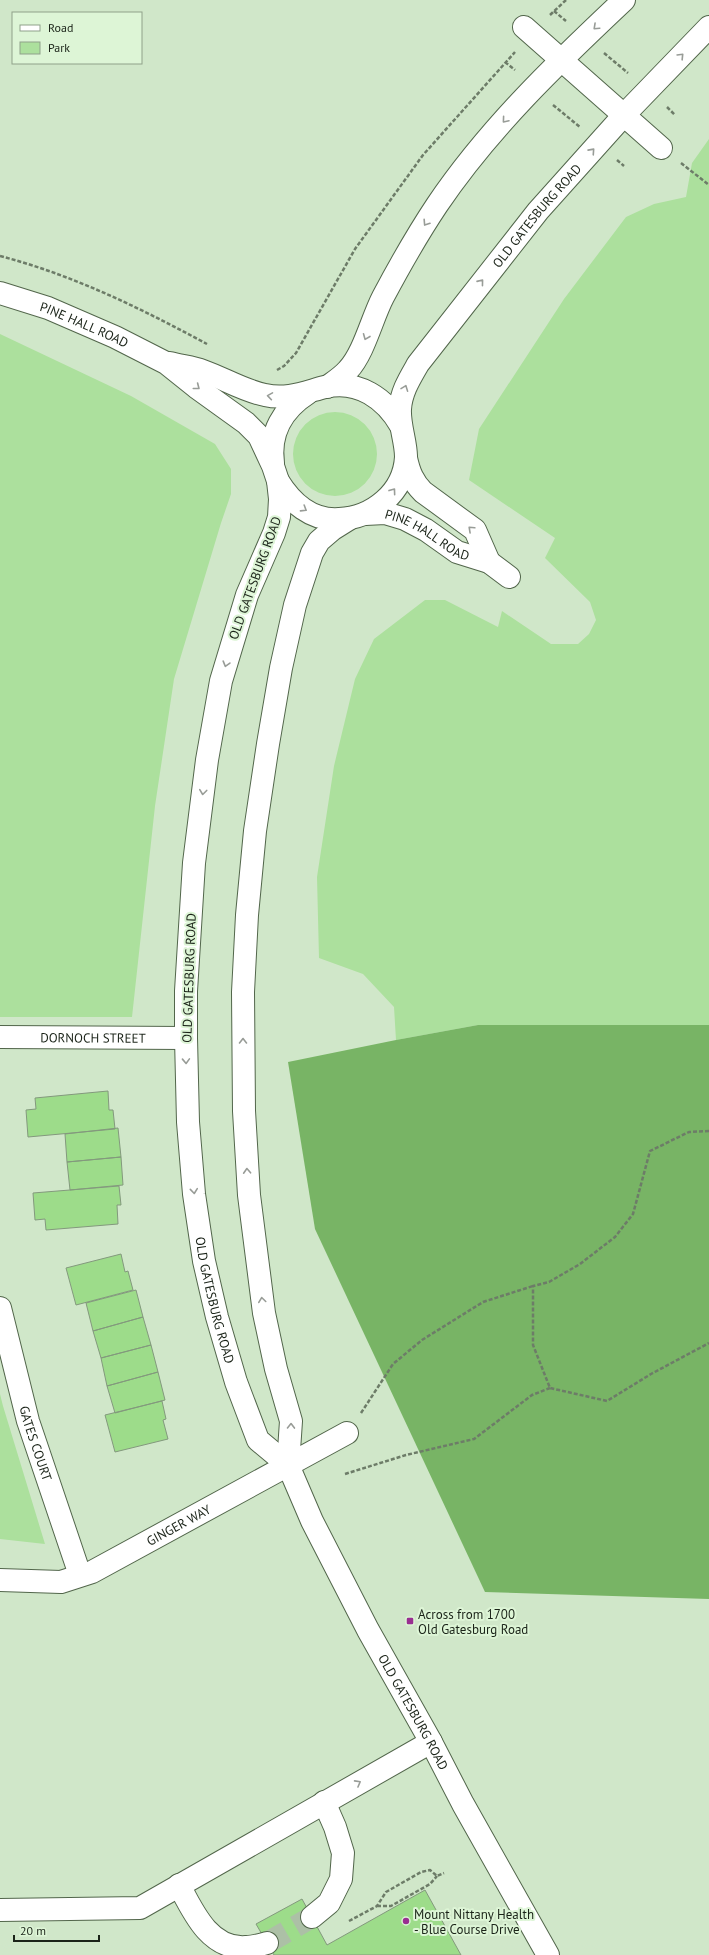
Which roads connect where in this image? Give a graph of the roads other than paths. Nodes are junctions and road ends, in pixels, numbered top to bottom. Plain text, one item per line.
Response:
1 (624, 0) edge
2 (709, 27) edge
3 (522, 37) road end
4 (561, 59) junction
5 (624, 115) junction
6 (661, 148) road end
7 (0, 293) edge
8 (166, 363) junction
9 (318, 390) junction
10 (401, 426) junction
11 (406, 458) junction
12 (276, 473) junction
13 (357, 517) junction
14 (489, 562) junction
15 (509, 577) dead end
16 (0, 1037) edge
17 (186, 1038) junction
18 (0, 1308) edge
19 (347, 1433) road end
20 (288, 1465) junction
21 (80, 1575) junction
22 (0, 1580) edge
23 (431, 1742) junction
24 (324, 1802) junction
25 (179, 1886) junction
26 (0, 1910) edge
27 (312, 1917) tunnel mouth
28 (267, 1943) tunnel mouth
29 (548, 1955) edge

1 -> 4 street, OLD GATESBURG ROAD
5 -> 2 street, OLD GATESBURG ROAD
3 - 4 street
4 - 5 street
4 -> 9 street, OLD GATESBURG ROAD
5 - 6 street
10 -> 5 street, OLD GATESBURG ROAD
7 - 8 street, PINE HALL ROAD
9 -> 8 street, PINE HALL ROAD
8 -> 12 street, PINE HALL ROAD
9 - 10 street, PINE HALL ROAD
9 - 12 street, OLD GATESBURG ROAD
10 - 11 street
13 -> 11 street, OLD GATESBURG ROAD
14 -> 11 street, PINE HALL ROAD
12 -> 13 street, PINE HALL ROAD
12 -> 17 street, OLD GATESBURG ROAD
13 - 14 street, PINE HALL ROAD
20 -> 13 street, OLD GATESBURG ROAD
14 - 15 street, PINE HALL ROAD
16 - 17 street, DORNOCH STREET
17 -> 20 street, OLD GATESBURG ROAD
18 - 21 street, GATES COURT
19 - 20 street, GINGER WAY
20 - 21 street, GINGER WAY
20 - 23 street, OLD GATESBURG ROAD
21 - 22 street, GINGER WAY
24 -> 23 street
23 - 29 street, OLD GATESBURG ROAD
24 - 25 street
24 - 27 street
25 - 26 street
25 - 28 street

